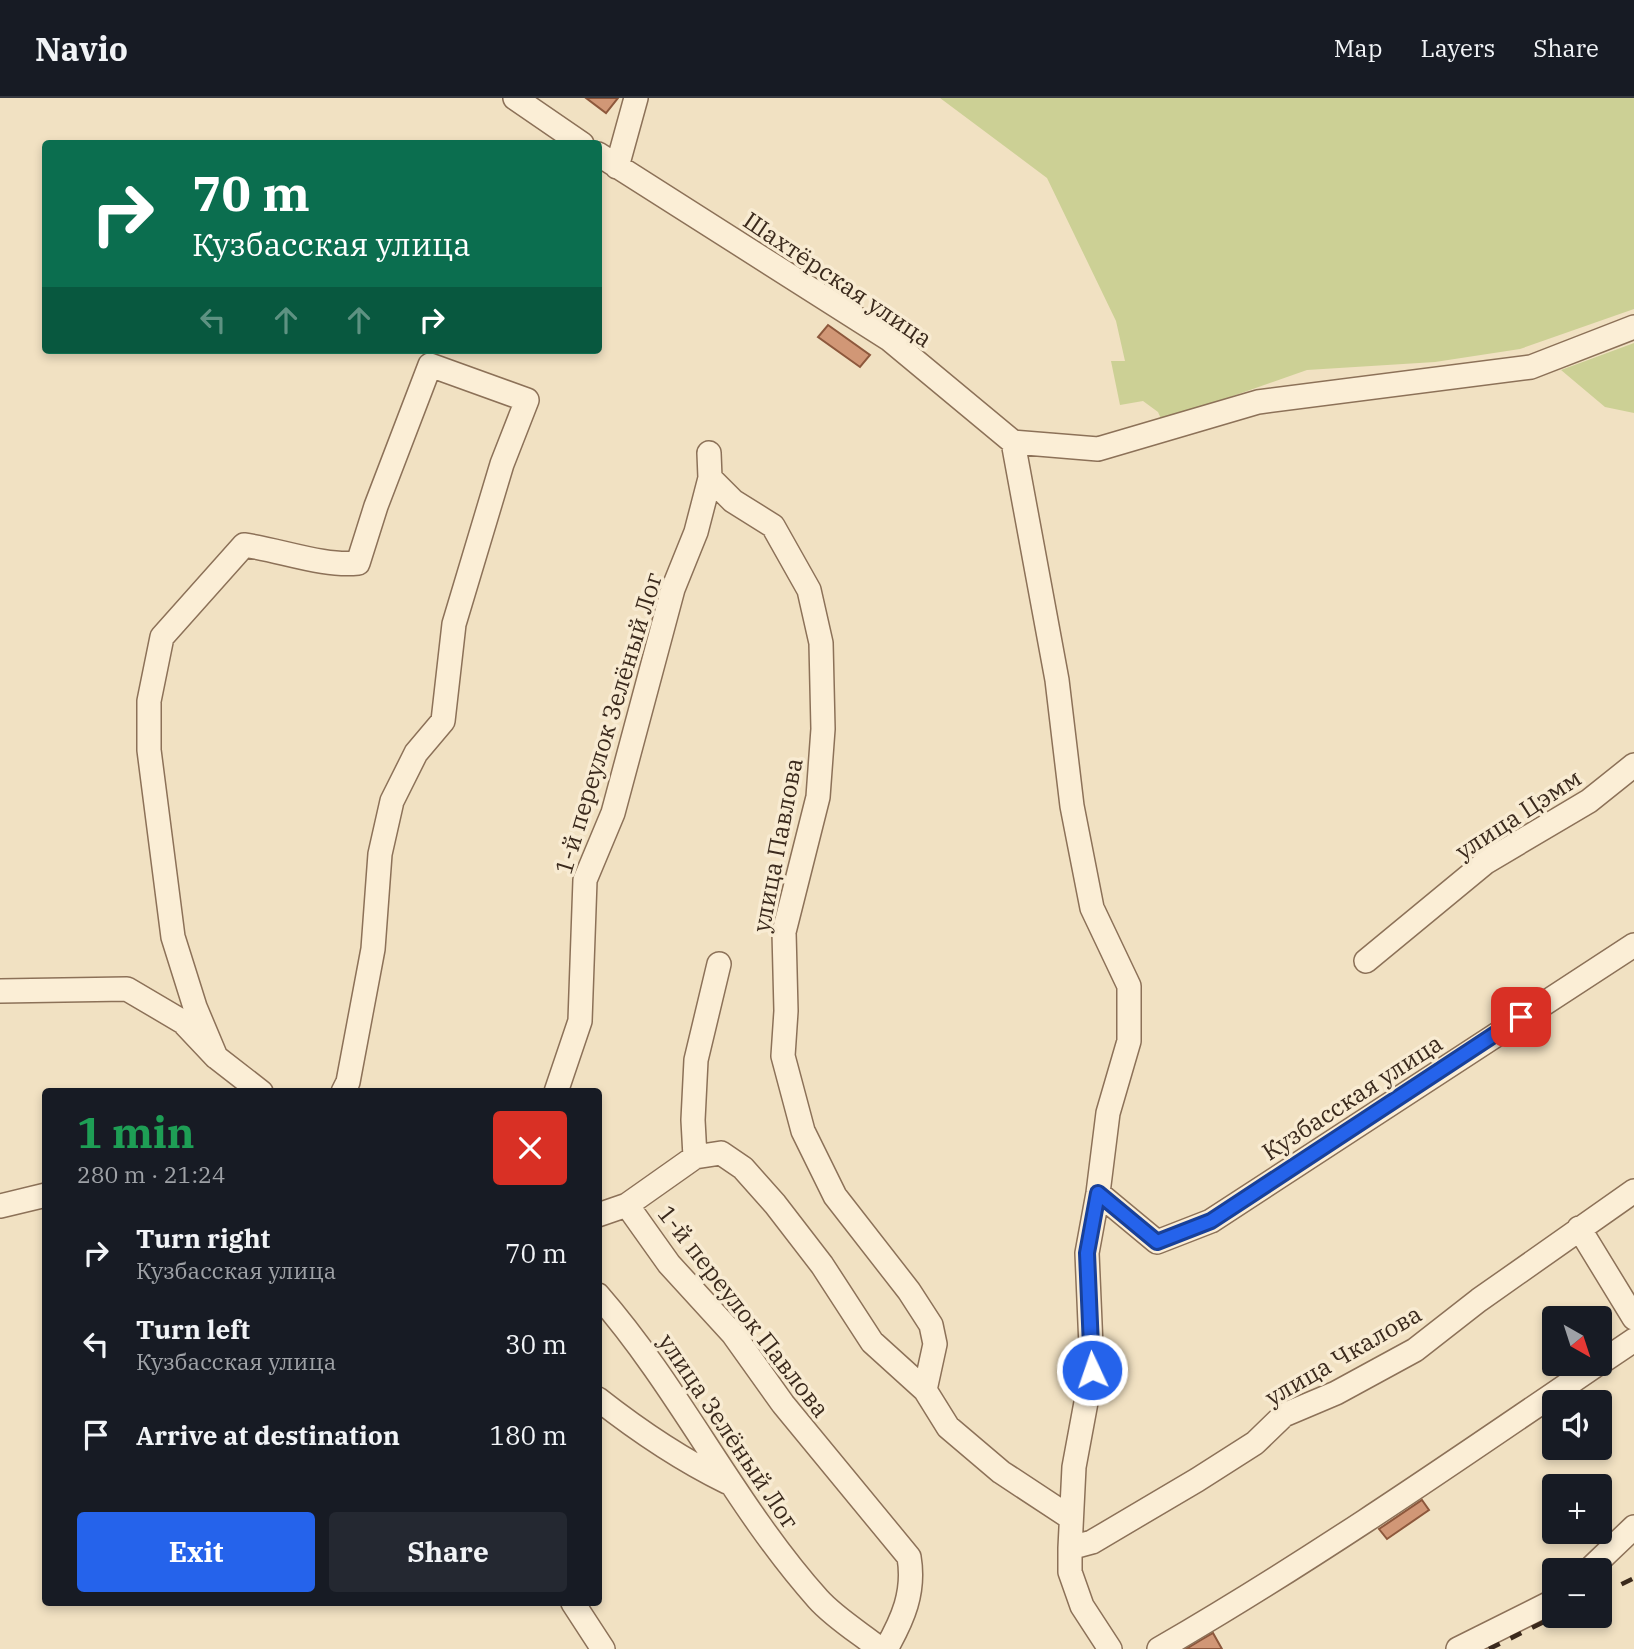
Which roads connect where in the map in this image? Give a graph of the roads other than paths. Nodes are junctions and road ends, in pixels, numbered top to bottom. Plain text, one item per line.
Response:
1 (515, 98) edge
2 (636, 98) edge
3 (576, 140) edge
4 (608, 161) edge
5 (1634, 327) edge
6 (1013, 443) junction
7 (709, 453) dead end
8 (710, 478) junction
9 (1634, 765) edge
10 (1634, 945) edge
11 (1366, 961) dead end
12 (719, 964) dead end
13 (0, 991) edge
14 (216, 1057) junction
15 (256, 1088) edge
16 (345, 1088) edge
17 (557, 1088) edge
18 (695, 1157) junction
19 (1634, 1191) edge
20 (1098, 1193) junction
21 (42, 1196) edge
22 (627, 1205) junction
23 (0, 1206) edge
24 (602, 1214) edge
25 (1579, 1228) junction
26 (602, 1299) edge
27 (1634, 1318) edge
28 (1634, 1340) edge
29 (1612, 1354) edge
30 (1580, 1376) edge
31 (925, 1390) junction
32 (602, 1401) edge
33 (729, 1483) junction
34 (1071, 1518) junction
35 (1634, 1527) edge
36 (1070, 1548) junction
37 (1602, 1558) edge
38 (575, 1606) edge
39 (1542, 1607) edge
40 (603, 1649) edge
41 (880, 1649) edge
42 (886, 1649) edge
43 (1110, 1649) edge
44 (1159, 1649) edge
45 (1458, 1649) edge

1 - 3 street
2 - 4 street
4 - 6 street, Шахтёрская улица
5 - 6 street
6 - 20 street
7 - 8 street, 1-й переулок Зелёный Лог
8 - 17 street, 1-й переулок Зелёный Лог
8 - 31 street, улица Павлова
9 - 11 street, улица Цэмм
10 - 20 street, Кузбасская улица
12 - 18 street
13 - 14 street
14 - 15 street
14 - 16 street
18 - 22 street, 1-й переулок Павлова
18 - 31 street
19 - 25 street, улица Чкалова
20 - 34 street
21 - 23 street
22 - 24 street
22 - 42 street, 1-й переулок Павлова
25 - 27 street
25 - 36 street, улица Чкалова
26 - 33 street, улица Зелёный Лог
28 - 29 street
30 - 44 street
31 - 34 street
32 - 33 street
33 - 41 street, улица Зелёный Лог
34 - 36 street
35 - 37 street
36 - 43 street
38 - 40 street
39 - 45 street

